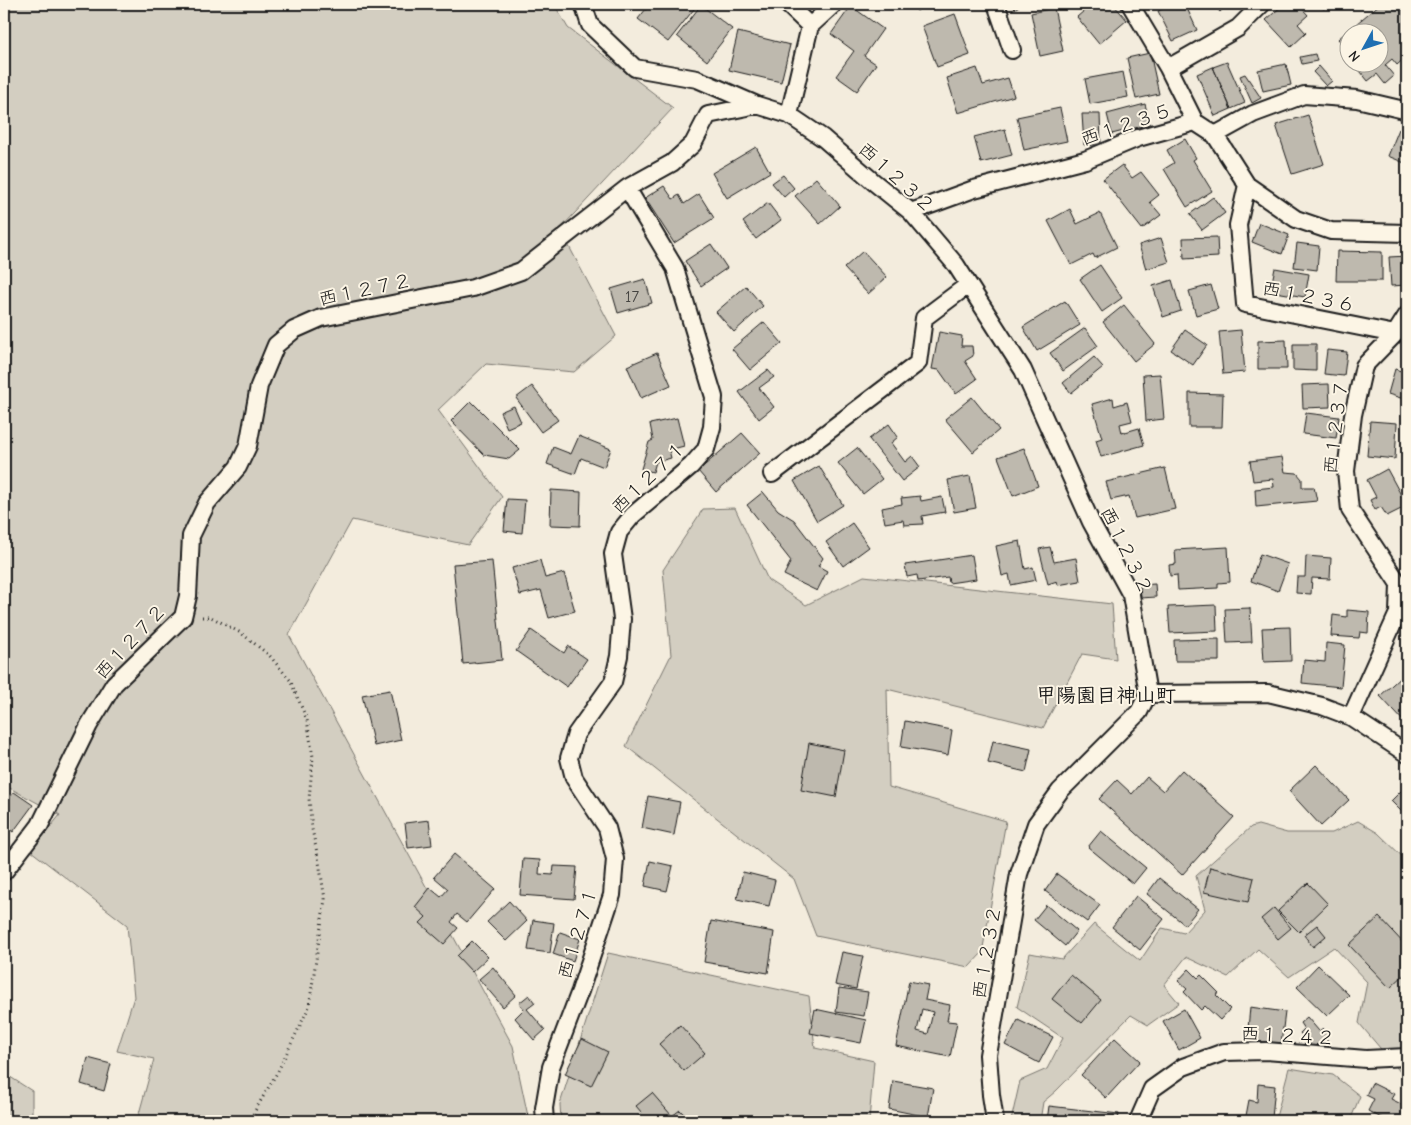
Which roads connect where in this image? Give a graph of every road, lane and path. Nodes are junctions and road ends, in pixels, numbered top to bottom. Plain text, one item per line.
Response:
1 (787, 4) edge
2 (834, 4) edge
3 (996, 4) edge
4 (1130, 4) edge
5 (1262, 4) edge
6 (588, 7) edge
7 (810, 26) junction
8 (1012, 50) dead end
9 (1168, 68) junction
10 (757, 105) junction
11 (1407, 107) edge
12 (789, 115) junction
13 (1195, 122) junction
14 (1215, 135) junction
15 (1247, 185) junction
16 (627, 188) junction
17 (911, 212) junction
18 (1407, 233) edge
19 (968, 285) junction
20 (1407, 315) edge
21 (1395, 334) junction
22 (772, 474) dead end
23 (1403, 585) edge
24 (183, 617) junction
25 (1148, 694) junction
26 (1351, 717) junction
27 (1407, 754) edge
28 (4, 872) edge
29 (1407, 1056) edge
30 (249, 1121) edge
31 (545, 1121) edge
32 (995, 1121) edge
33 (1138, 1121) edge

1 - 7 street
2 - 7 street
3 - 8 street
4 - 9 street
5 - 9 street
6 - 10 street, 西１２３２
7 - 12 street
9 - 13 street
10 - 12 street, 西１２３２
10 - 16 street
11 - 14 street
12 - 17 street, 西１２３２
13 - 14 street, 西１２３５
13 - 17 street, 西１２３５
14 - 15 street, 西１２３５
15 - 18 street, 西１２３５
15 - 21 street, 西１２３６
16 - 24 street, 西１２７２
16 - 31 street, 西１２７１
17 - 19 street, 西１２３２
19 - 22 street
19 - 25 street, 西１２３２
20 - 21 street, 西１２３７
21 - 23 street, 西１２３７
23 - 26 street, 西１２３７
24 - 28 street, 西１２７２
24 - 30 path
25 - 26 street
25 - 32 street, 西１２３２
26 - 27 street
29 - 33 street, 西１２４２

